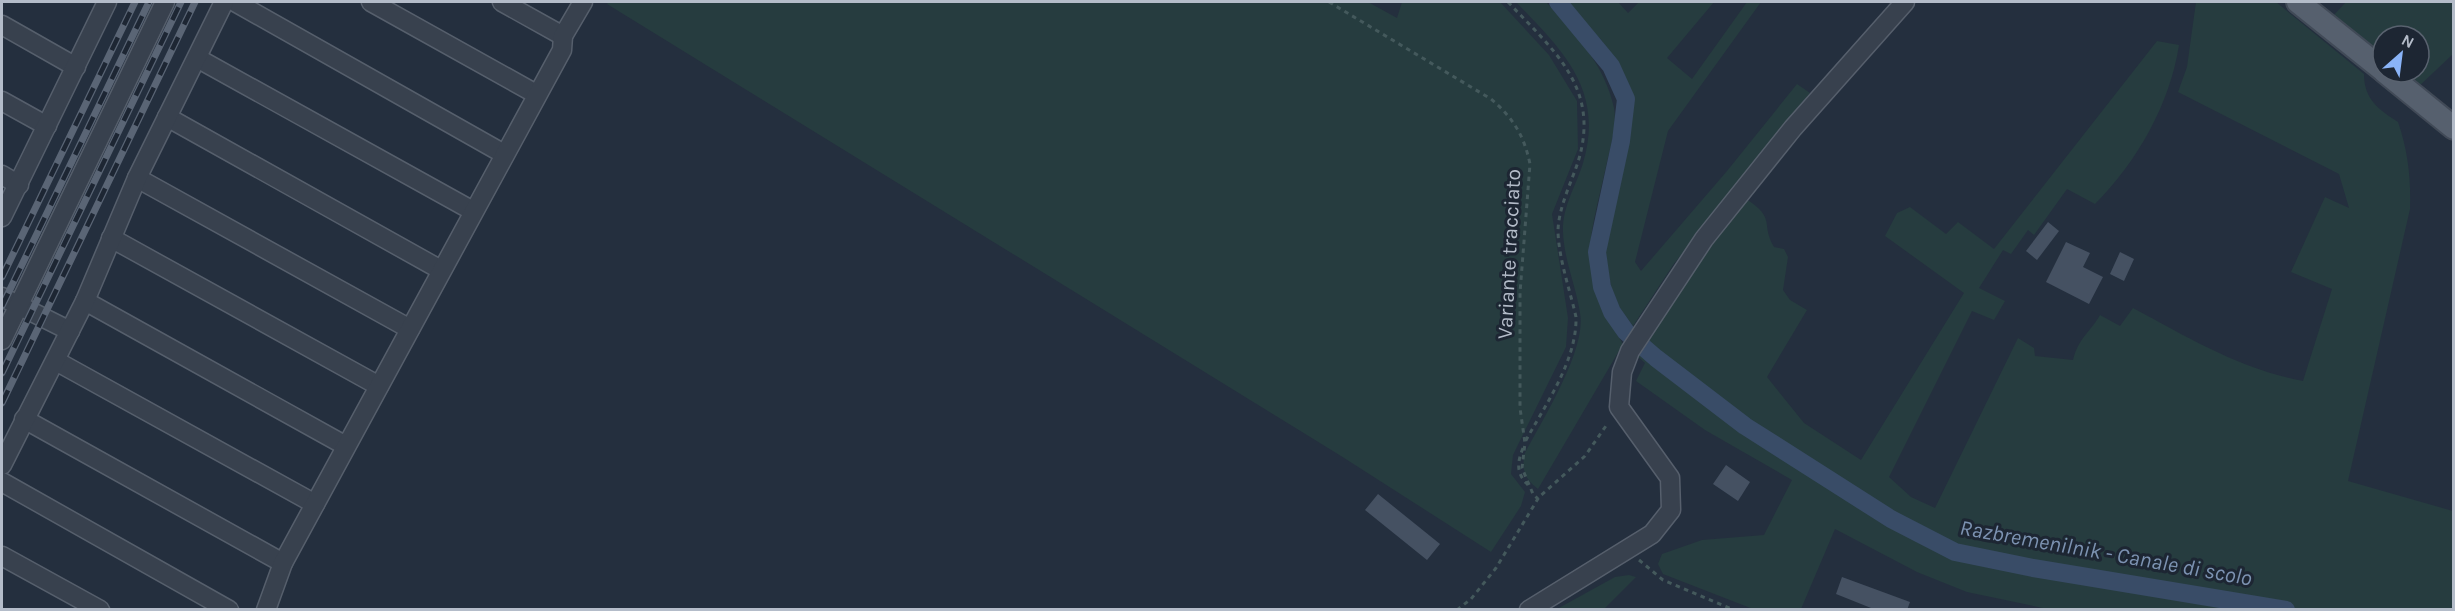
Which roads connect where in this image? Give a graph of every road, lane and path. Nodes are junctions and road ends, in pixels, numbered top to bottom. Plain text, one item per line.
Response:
1 (165, 2) edge
2 (224, 2) edge
3 (235, 2) edge
4 (371, 2) edge
5 (502, 2) edge
6 (583, 2) edge
7 (1329, 2) edge
8 (1508, 2) edge
9 (1905, 2) edge
10 (2298, 2) edge
11 (104, 3) edge
12 (2, 25) edge
13 (563, 36) junction
14 (197, 58) junction
15 (2371, 61) edge
16 (76, 67) junction
17 (2400, 84) edge
18 (536, 94) junction
19 (2, 101) edge
20 (167, 117) junction
21 (47, 126) junction
22 (2454, 128) edge
23 (504, 154) junction
24 (2, 175) edge
25 (137, 178) junction
26 (19, 185) junction
27 (473, 211) junction
28 (2, 217) edge
29 (111, 238) junction
30 (441, 270) junction
31 (2, 297) edge
32 (85, 301) junction
33 (18, 305) junction
34 (410, 329) junction
35 (70, 331) junction
36 (2, 340) edge
37 (56, 361) junction
38 (379, 386) junction
39 (1619, 407) junction
40 (24, 420) junction
41 (1525, 443) junction
42 (346, 446) junction
43 (2, 465) edge
44 (2, 482) edge
45 (1539, 498) junction
46 (315, 504) junction
47 (1627, 549) junction
48 (2, 556) edge
49 (283, 563) junction
50 (100, 609) edge
51 (229, 609) edge
52 (266, 609) edge
53 (1457, 609) edge
54 (1529, 609) edge
55 (1734, 609) edge

1 - 33 street
2 - 14 street
3 - 23 street
4 - 18 street
5 - 13 street
6 - 13 street
7 - 41 path, Variante tracciato
8 - 41 path
9 - 39 street
10 - 15 main road
11 - 16 street
12 - 16 street
13 - 18 street
14 - 20 street
14 - 27 street
16 - 21 street
17 - 22 main road
18 - 23 street
19 - 21 street
20 - 25 street
20 - 30 street
21 - 26 street
23 - 27 street
24 - 26 street
25 - 29 street
25 - 34 street
26 - 28 street
27 - 30 street
29 - 32 street
29 - 38 street
30 - 34 street
31 - 33 street
32 - 35 street
32 - 42 street
33 - 35 street
33 - 36 street
34 - 38 street
35 - 37 street
37 - 40 street
37 - 46 street
38 - 42 street
39 - 45 path
39 - 47 street
40 - 43 street
40 - 49 street
41 - 45 path
42 - 46 street
44 - 51 street
45 - 53 path
46 - 49 street
47 - 54 street
47 - 55 path
48 - 50 street
49 - 52 street

